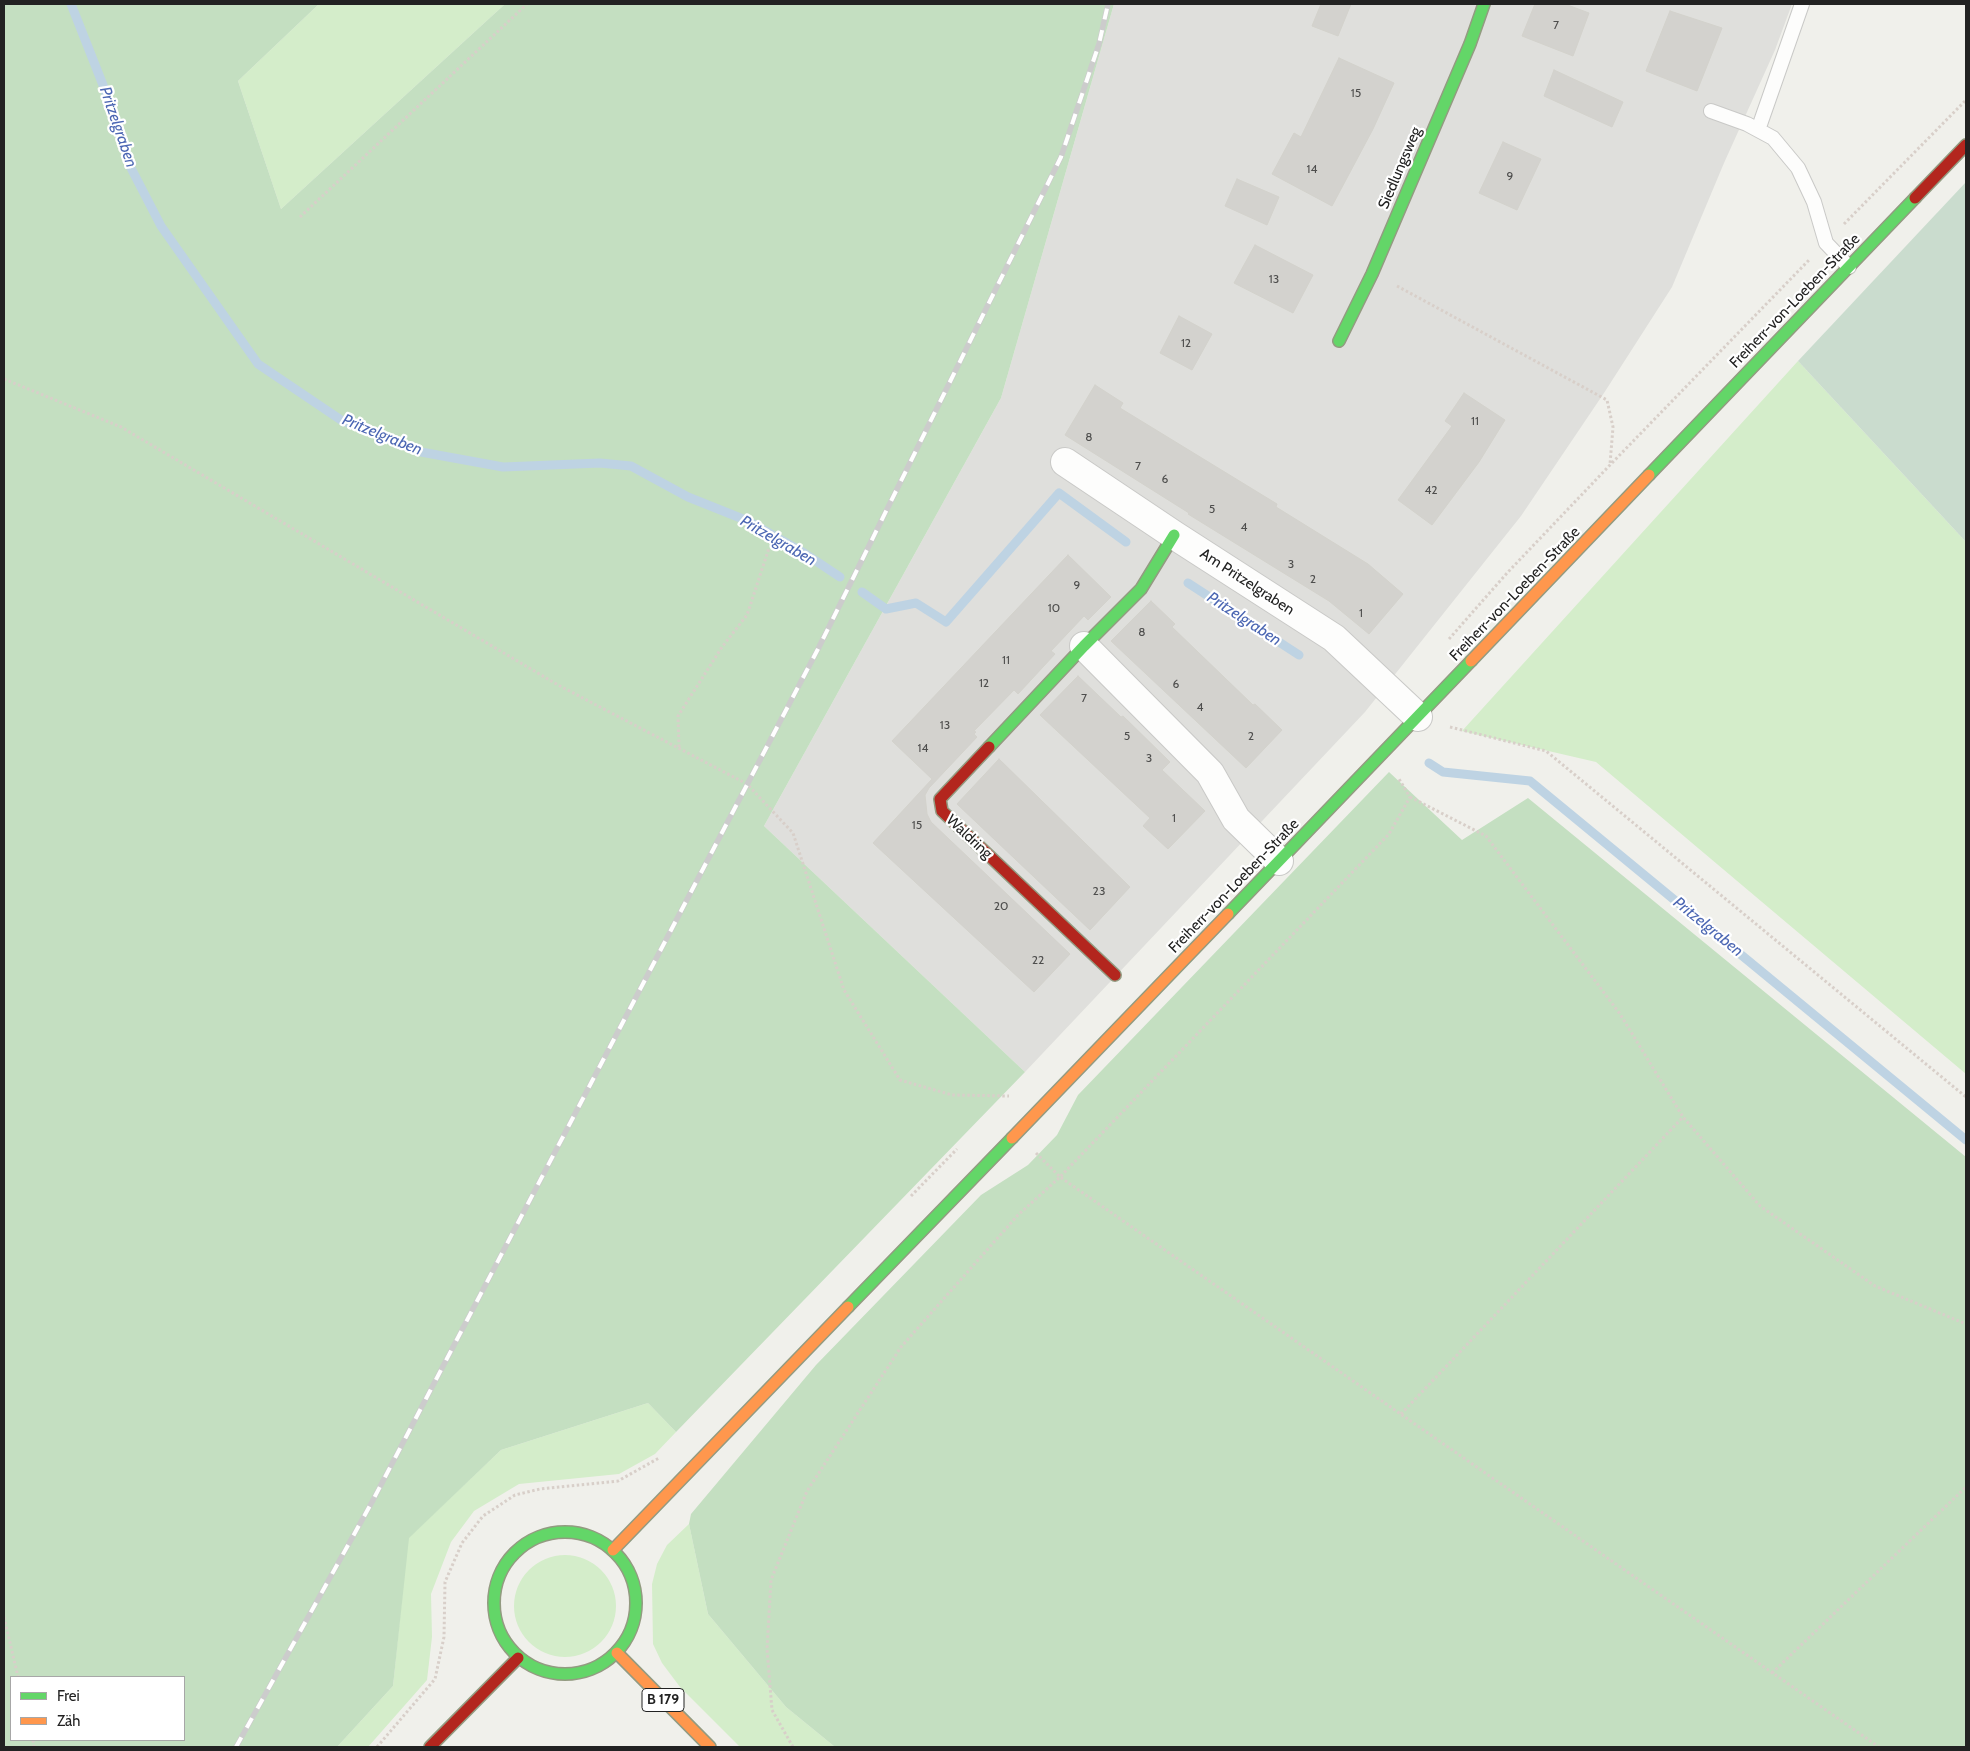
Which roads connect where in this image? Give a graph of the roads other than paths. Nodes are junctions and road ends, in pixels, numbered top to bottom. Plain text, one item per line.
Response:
1 (1484, 4) edge
2 (1802, 4) edge
3 (1711, 111) dead end
4 (1758, 130) junction
5 (1966, 145) edge
6 (1849, 267) junction
7 (1339, 342) dead end
8 (1065, 462) dead end
9 (1174, 536) junction
10 (1084, 646) junction
11 (1418, 717) junction
12 (1278, 861) junction
13 (1115, 975) dead end
14 (613, 1550) junction
15 (616, 1653) junction
16 (518, 1658) junction
17 (430, 1747) edge
18 (710, 1747) edge

1 - 7 main road, Siedlungsweg
2 - 4 lane
3 - 4 lane
4 - 6 lane
5 - 6 main road, Freiherr-von-Loeben-Straße
6 - 11 main road, Freiherr-von-Loeben-Straße
8 - 9 street, Am Pritzelgraben
9 - 10 main road, Waldring
9 - 11 street, Am Pritzelgraben
10 - 12 street
10 - 13 main road, Waldring
11 - 12 main road, Freiherr-von-Loeben-Straße
12 - 14 main road, Freiherr-von-Loeben-Straße
14 - 15 main road
14 - 16 main road
15 - 16 main road
15 - 18 main road, B 179
16 - 17 main road

